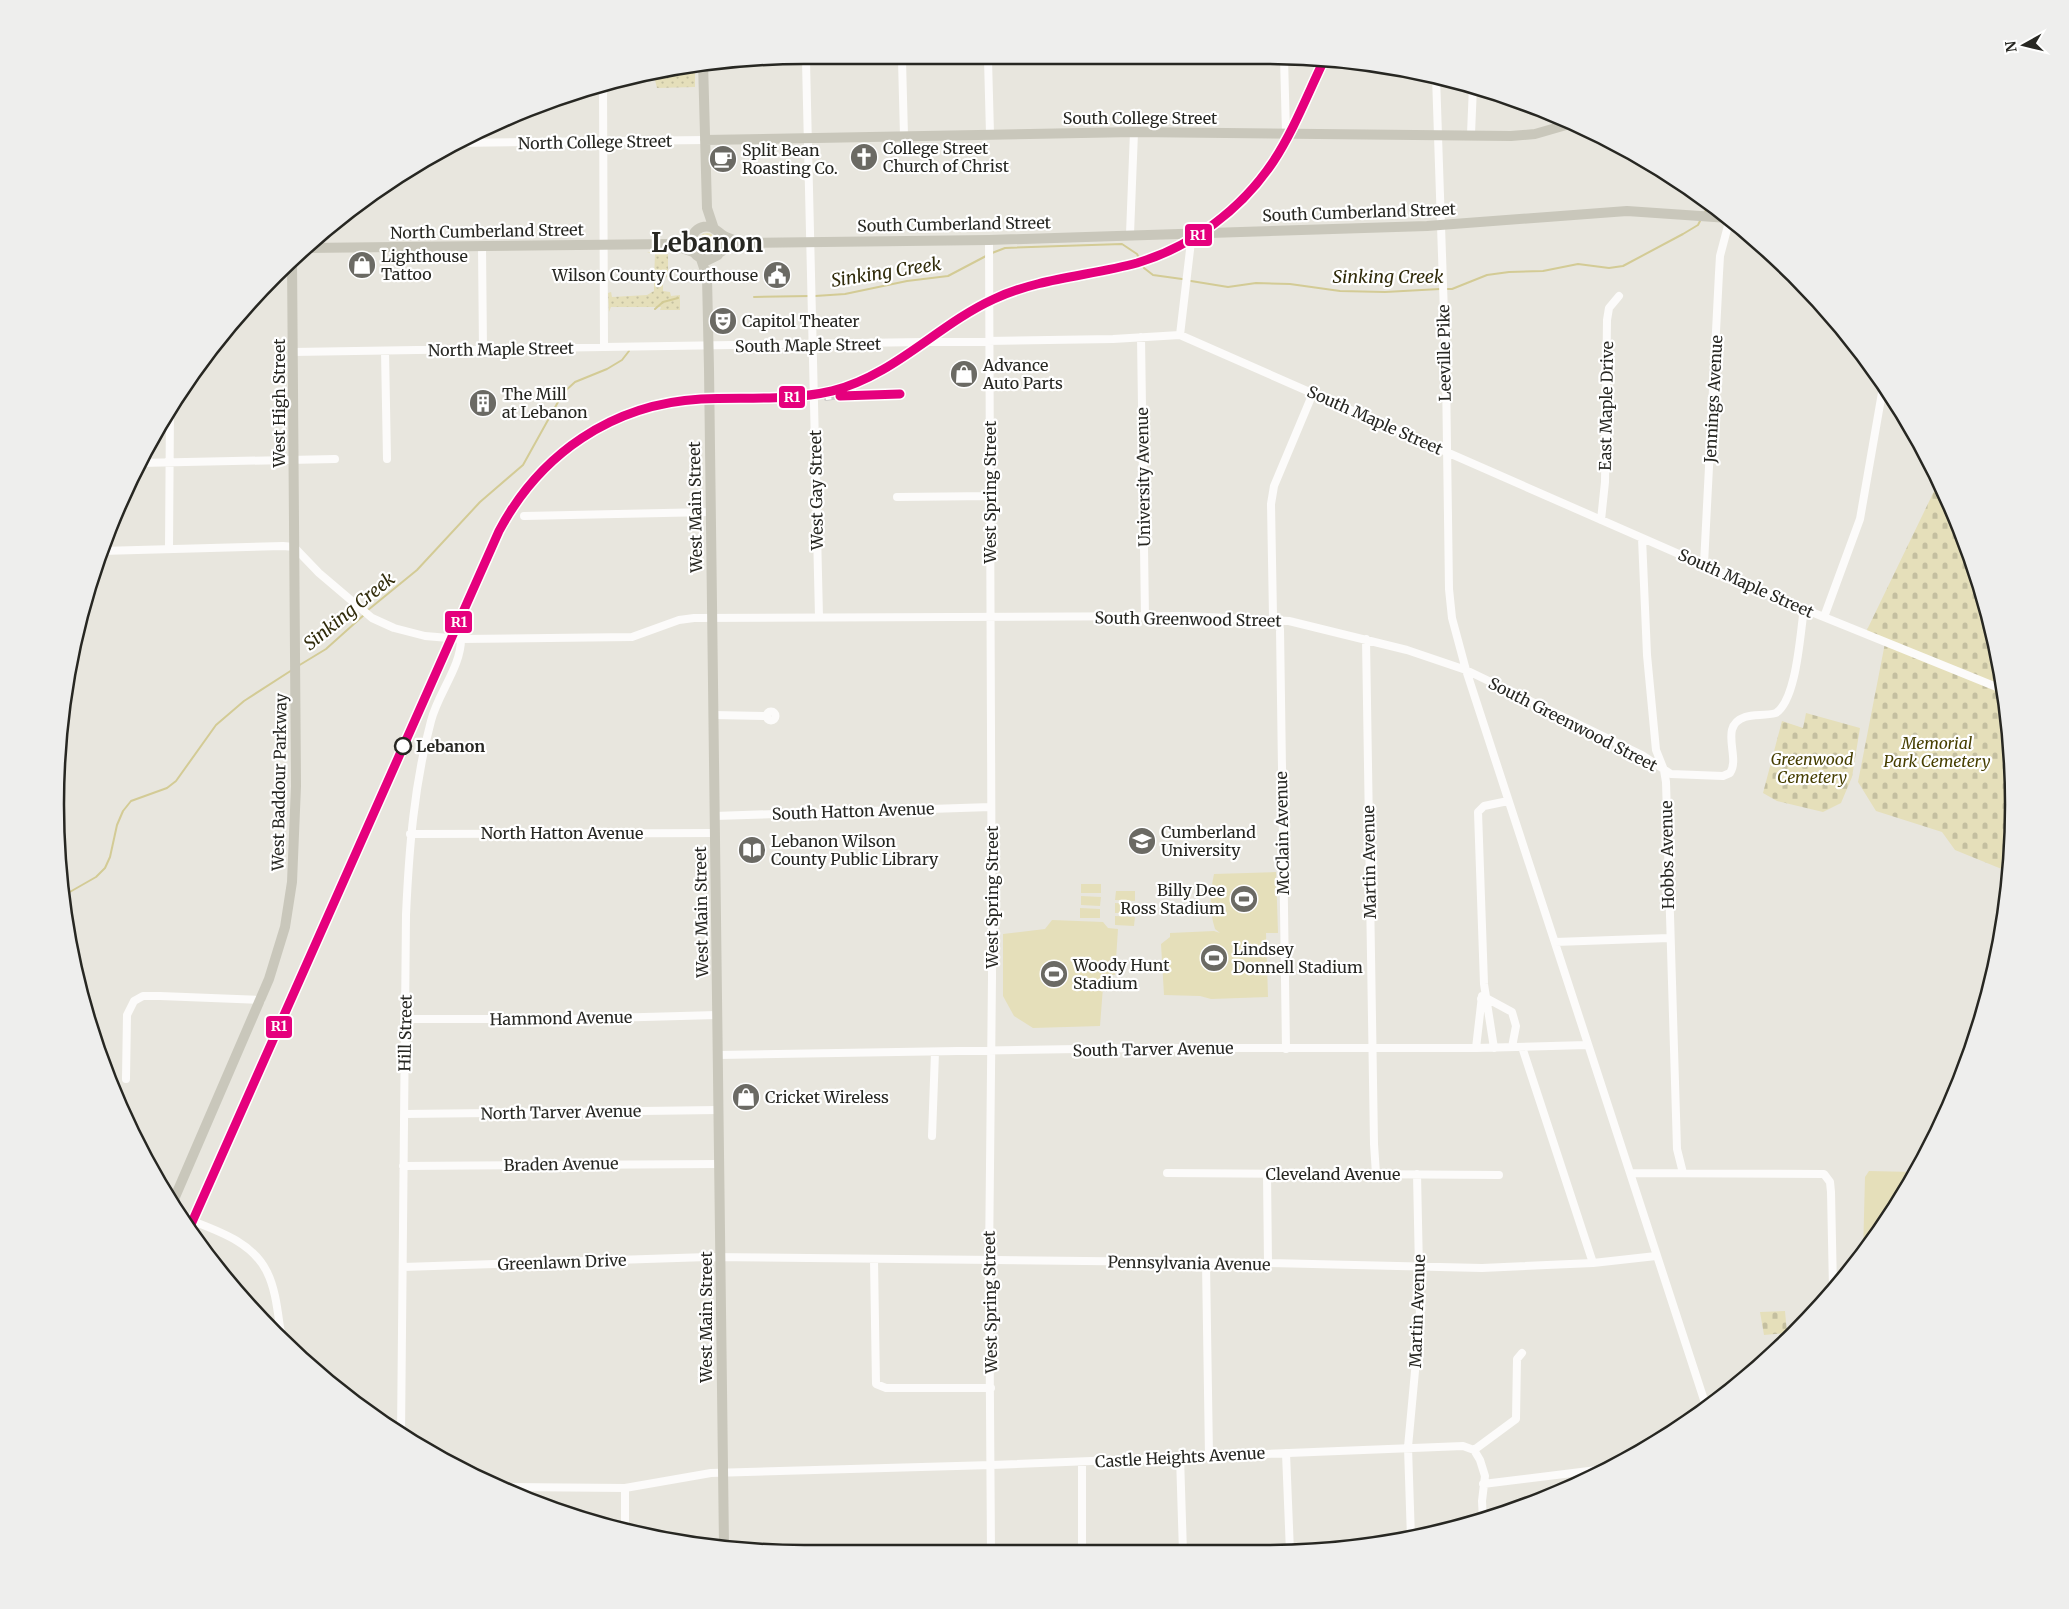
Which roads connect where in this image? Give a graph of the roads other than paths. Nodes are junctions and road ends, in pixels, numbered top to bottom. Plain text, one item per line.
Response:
1 (806, 64) edge
2 (902, 64) edge
3 (988, 64) edge
4 (1284, 64) edge
5 (704, 71) edge
6 (1436, 84) edge
7 (603, 92) edge
8 (1473, 94) edge
9 (1562, 126) edge
10 (1134, 132) junction
11 (990, 134) junction
12 (1286, 134) junction
13 (1439, 134) junction
14 (1471, 134) junction
15 (904, 136) junction
16 (808, 138) junction
17 (705, 140) junction
18 (471, 143) edge
19 (604, 143) junction
20 (707, 208) junction
21 (1713, 216) edge
22 (1441, 225) junction
23 (1725, 225) edge
24 (717, 231) junction
25 (1192, 232) junction
26 (695, 233) junction
27 (1130, 234) junction
28 (811, 242) junction
29 (743, 243) junction
30 (671, 244) junction
31 (603, 245) junction
32 (989, 245) junction
33 (482, 247) junction
34 (316, 248) edge
35 (693, 252) junction
36 (718, 255) junction
37 (701, 259) junction
38 (292, 271) edge
39 (707, 277) junction
40 (1620, 296) dead end
41 (1180, 335) junction
42 (1141, 337) junction
43 (989, 341) junction
44 (813, 345) junction
45 (604, 346) junction
46 (708, 348) junction
47 (483, 349) junction
48 (385, 351) junction
49 (293, 352) junction
50 (1313, 393) junction
51 (1882, 395) edge
52 (170, 423) edge
53 (1445, 451) junction
54 (335, 459) dead end
55 (387, 459) dead end
56 (294, 460) junction
57 (170, 463) junction
58 (147, 464) edge
59 (990, 496) junction
60 (897, 497) dead end
61 (710, 512) junction
62 (524, 516) dead end
63 (1602, 520) junction
64 (1642, 538) junction
65 (294, 547) junction
66 (169, 549) junction
67 (109, 551) edge
68 (1704, 564) junction
69 (1804, 608) junction
70 (819, 617) junction
71 (991, 617) junction
72 (1145, 617) junction
73 (1824, 617) junction
74 (712, 618) junction
75 (1275, 619) junction
76 (462, 639) junction
77 (1366, 639) junction
78 (1466, 670) junction
79 (1995, 687) edge
80 (713, 715) junction
81 (767, 716) dead end
82 (1664, 770) junction
83 (1508, 801) junction
84 (992, 807) junction
85 (714, 816) junction
86 (715, 833) junction
87 (410, 834) junction
88 (1669, 938) junction
89 (1554, 942) junction
90 (261, 1000) junction
91 (1484, 1000) junction
92 (717, 1015) junction
93 (405, 1019) junction
94 (1588, 1045) junction
95 (1372, 1047) junction
96 (1512, 1047) junction
97 (1522, 1047) junction
98 (1286, 1048) junction
99 (1476, 1048) junction
100 (1494, 1048) junction
101 (992, 1050) junction
102 (935, 1052) junction
103 (718, 1055) junction
104 (126, 1079) dead end
105 (718, 1110) junction
106 (404, 1114) junction
107 (932, 1136) dead end
108 (719, 1164) junction
109 (403, 1166) junction
110 (1683, 1172) junction
111 (1167, 1173) dead end
112 (1631, 1173) junction
113 (1267, 1174) junction
114 (1376, 1174) junction
115 (1417, 1174) junction
116 (1499, 1175) dead end
117 (176, 1195) edge
118 (193, 1221) edge
119 (1656, 1256) junction
120 (721, 1257) junction
121 (874, 1260) junction
122 (989, 1261) junction
123 (1206, 1263) junction
124 (1594, 1263) junction
125 (1268, 1264) junction
126 (403, 1267) junction
127 (1420, 1268) junction
128 (1833, 1278) edge
129 (277, 1324) edge
130 (1522, 1353) dead end
131 (991, 1388) junction
132 (1704, 1400) edge
133 (401, 1425) edge
134 (1408, 1447) junction
135 (1474, 1450) junction
136 (1286, 1452) junction
137 (1180, 1456) junction
138 (1208, 1456) junction
139 (1082, 1462) junction
140 (992, 1465) junction
141 (1587, 1471) edge
142 (724, 1473) junction
143 (1483, 1484) junction
144 (517, 1487) edge
145 (625, 1488) junction
146 (1483, 1512) edge
147 (625, 1523) edge
148 (1411, 1531) edge
149 (724, 1541) edge
150 (1290, 1544) edge
151 (991, 1545) edge
152 (1082, 1545) edge
153 (1183, 1545) edge

1 - 16 street, West Gay Street
2 - 15 street
3 - 11 street
4 - 12 street
5 - 17 main road
6 - 13 street, Leeville Pike
7 - 19 street
8 - 14 street
9 - 14 main road, South College Street
10 - 11 main road, South College Street
10 - 12 main road, South College Street
10 - 27 street
11 - 15 main road, South College Street
12 - 13 main road, South College Street
13 - 14 main road, South College Street
13 - 22 street, Leeville Pike
15 - 16 main road, South College Street
16 - 17 main road, South College Street
16 - 28 street, West Gay Street
17 - 19 street, North College Street
17 - 20 main road
18 - 19 street, North College Street
19 - 31 street
20 - 24 main road
20 - 26 main road
21 - 22 main road, South Cumberland Street
22 - 25 main road, South Cumberland Street
22 - 53 street, Leeville Pike
23 - 68 street, Jennings Avenue
24 - 26 main road
24 - 29 main road
24 - 36 main road
25 - 27 main road, South Cumberland Street
25 - 41 street
26 - 30 main road, North Cumberland Street
26 - 35 main road
27 - 32 main road, South Cumberland Street
28 - 29 main road, South Cumberland Street
28 - 32 main road, South Cumberland Street
28 - 44 street, West Gay Street
29 - 36 main road, South Cumberland Street
30 - 31 main road, North Cumberland Street
30 - 35 main road, North Cumberland Street
31 - 33 main road, North Cumberland Street
31 - 45 street
32 - 43 street, West Spring Street
33 - 34 main road, North Cumberland Street
33 - 47 street
35 - 37 main road
36 - 37 main road
36 - 39 main road, West Main Street
37 - 39 main road, West Main Street
38 - 49 main road, West High Street
39 - 46 main road, West Main Street
40 - 63 street, East Maple Drive
41 - 42 street, South Maple Street
41 - 50 street, South Maple Street
42 - 43 street, South Maple Street
42 - 72 street, University Avenue
43 - 44 street, South Maple Street
43 - 59 street, West Spring Street
44 - 46 street, South Maple Street
44 - 70 street, West Gay Street
45 - 46 street, North Maple Street
45 - 47 street, North Maple Street
46 - 61 main road, West Main Street
47 - 48 street, North Maple Street
48 - 49 street, North Maple Street
48 - 55 street
49 - 56 main road, West High Street
50 - 53 street, South Maple Street
50 - 75 street, McClain Avenue
51 - 73 street
52 - 57 street
53 - 63 street, South Maple Street
53 - 78 street, Leeville Pike
54 - 56 street
56 - 57 street
56 - 65 main road, West High Street
57 - 58 street
57 - 66 street
59 - 60 street
59 - 71 street, West Spring Street
61 - 62 street
61 - 74 main road, West Main Street
63 - 64 street, South Maple Street
64 - 68 street, South Maple Street
64 - 82 street, Hobbs Avenue
65 - 66 street
65 - 76 street, South Greenwood Street
65 - 90 main road, West Baddour Parkway
66 - 67 street
68 - 69 street, South Maple Street
69 - 73 street, South Maple Street
69 - 82 street
70 - 71 street, South Greenwood Street
70 - 74 street, South Greenwood Street
71 - 72 street, South Greenwood Street
71 - 84 street, West Spring Street
72 - 75 street, South Greenwood Street
73 - 79 street, South Maple Street
74 - 76 street, South Greenwood Street
74 - 80 main road, West Main Street
75 - 77 street, South Greenwood Street
75 - 98 street, McClain Avenue
76 - 87 street, Hill Street
77 - 78 street, South Greenwood Street
77 - 95 street, Martin Avenue
78 - 82 street, South Greenwood Street
78 - 83 street, Leeville Pike
80 - 81 street
80 - 85 main road, West Main Street
82 - 88 street, Hobbs Avenue
83 - 89 street, Leeville Pike
83 - 91 street
84 - 85 street, South Hatton Avenue
84 - 101 street, West Spring Street
85 - 86 main road, West Main Street
86 - 87 street, North Hatton Avenue
86 - 92 main road, West Main Street
87 - 93 street, Hill Street
88 - 89 street
88 - 110 street, Hobbs Avenue
89 - 94 street, Leeville Pike
90 - 104 street
90 - 117 main road, West Baddour Parkway
91 - 96 street
91 - 99 street
91 - 100 street
92 - 93 street, Hammond Avenue
92 - 103 main road, West Main Street
93 - 106 street, Hill Street
94 - 97 street, South Tarver Avenue
94 - 112 street, Leeville Pike
95 - 98 street, South Tarver Avenue
95 - 99 street, South Tarver Avenue
95 - 114 street, Martin Avenue
96 - 97 street, South Tarver Avenue
96 - 100 street, South Tarver Avenue
97 - 124 street
98 - 101 street, South Tarver Avenue
99 - 100 street, South Tarver Avenue
101 - 102 street, South Tarver Avenue
101 - 122 street, West Spring Street
102 - 103 street, South Tarver Avenue
102 - 107 street
103 - 105 main road, West Main Street
105 - 106 street, North Tarver Avenue
105 - 108 main road, West Main Street
106 - 109 street, Hill Street
108 - 109 street, Braden Avenue
108 - 120 main road, West Main Street
109 - 126 street, Hill Street
110 - 112 street
110 - 128 street
111 - 113 street, Cleveland Avenue
112 - 119 street, Leeville Pike
113 - 114 street, Cleveland Avenue
113 - 125 street
114 - 115 street, Cleveland Avenue
115 - 116 street, Cleveland Avenue
115 - 127 street, Martin Avenue
118 - 129 street
119 - 124 street, Pennsylvania Avenue
119 - 132 street, Leeville Pike
120 - 121 street, Pennsylvania Avenue
120 - 126 street, Greenlawn Drive
120 - 142 main road, West Main Street
121 - 122 street, Pennsylvania Avenue
121 - 131 street
122 - 123 street, Pennsylvania Avenue
122 - 131 street, West Spring Street
123 - 125 street, Pennsylvania Avenue
123 - 138 street
124 - 127 street, Pennsylvania Avenue
125 - 127 street, Pennsylvania Avenue
126 - 133 street, Hill Street
127 - 134 street, Martin Avenue
130 - 135 street
131 - 140 street, West Spring Street
134 - 135 street, Castle Heights Avenue
134 - 136 street, Castle Heights Avenue
134 - 148 street, Martin Avenue
135 - 143 street
136 - 138 street, Castle Heights Avenue
136 - 150 street
137 - 138 street, Castle Heights Avenue
137 - 139 street, Castle Heights Avenue
137 - 153 street
139 - 140 street, Castle Heights Avenue
139 - 152 street
140 - 142 street, Castle Heights Avenue
140 - 151 street, West Spring Street
141 - 143 street
142 - 145 street, Castle Heights Avenue
142 - 149 main road, West Main Street
143 - 146 street
144 - 145 street, Castle Heights Avenue
145 - 147 street

